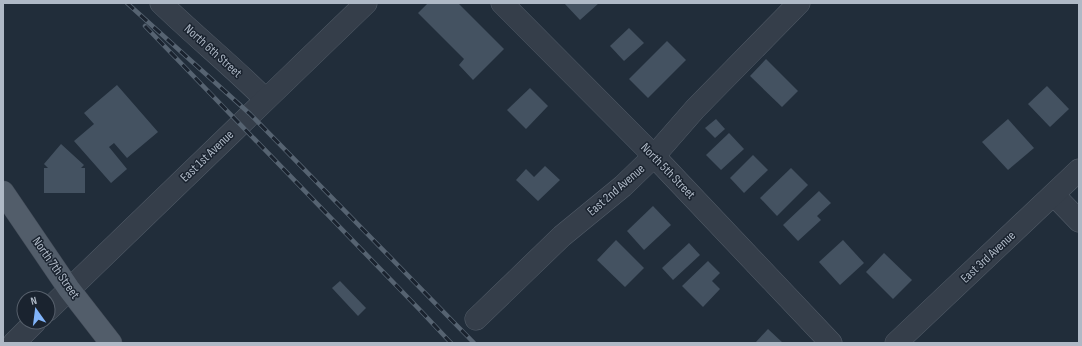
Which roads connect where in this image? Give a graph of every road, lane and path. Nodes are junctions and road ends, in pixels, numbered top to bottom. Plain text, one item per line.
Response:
1 (161, 3) edge
2 (366, 3) edge
3 (502, 3) edge
4 (799, 3) edge
5 (265, 99) junction
6 (654, 156) junction
7 (1079, 170) edge
8 (3, 192) edge
9 (1054, 195) junction
10 (1079, 221) edge
11 (69, 289) junction
12 (56, 302) edge
13 (476, 318) dead end
14 (27, 330) edge
15 (14, 343) edge
16 (110, 343) edge
17 (831, 343) edge
18 (896, 343) edge

1 - 5 street, North 6th Street
2 - 5 street, East 1st Avenue
3 - 6 street, North 5th Street
4 - 6 street, East 2nd Avenue
5 - 11 street, East 1st Avenue
6 - 13 street, East 2nd Avenue
6 - 17 street, North 5th Street
7 - 9 street, East 3rd Avenue
8 - 11 main road, North 7th Street
9 - 10 street
9 - 18 street, East 3rd Avenue
11 - 12 street, East 1st Avenue
11 - 16 main road, North 7th Street
14 - 15 street

